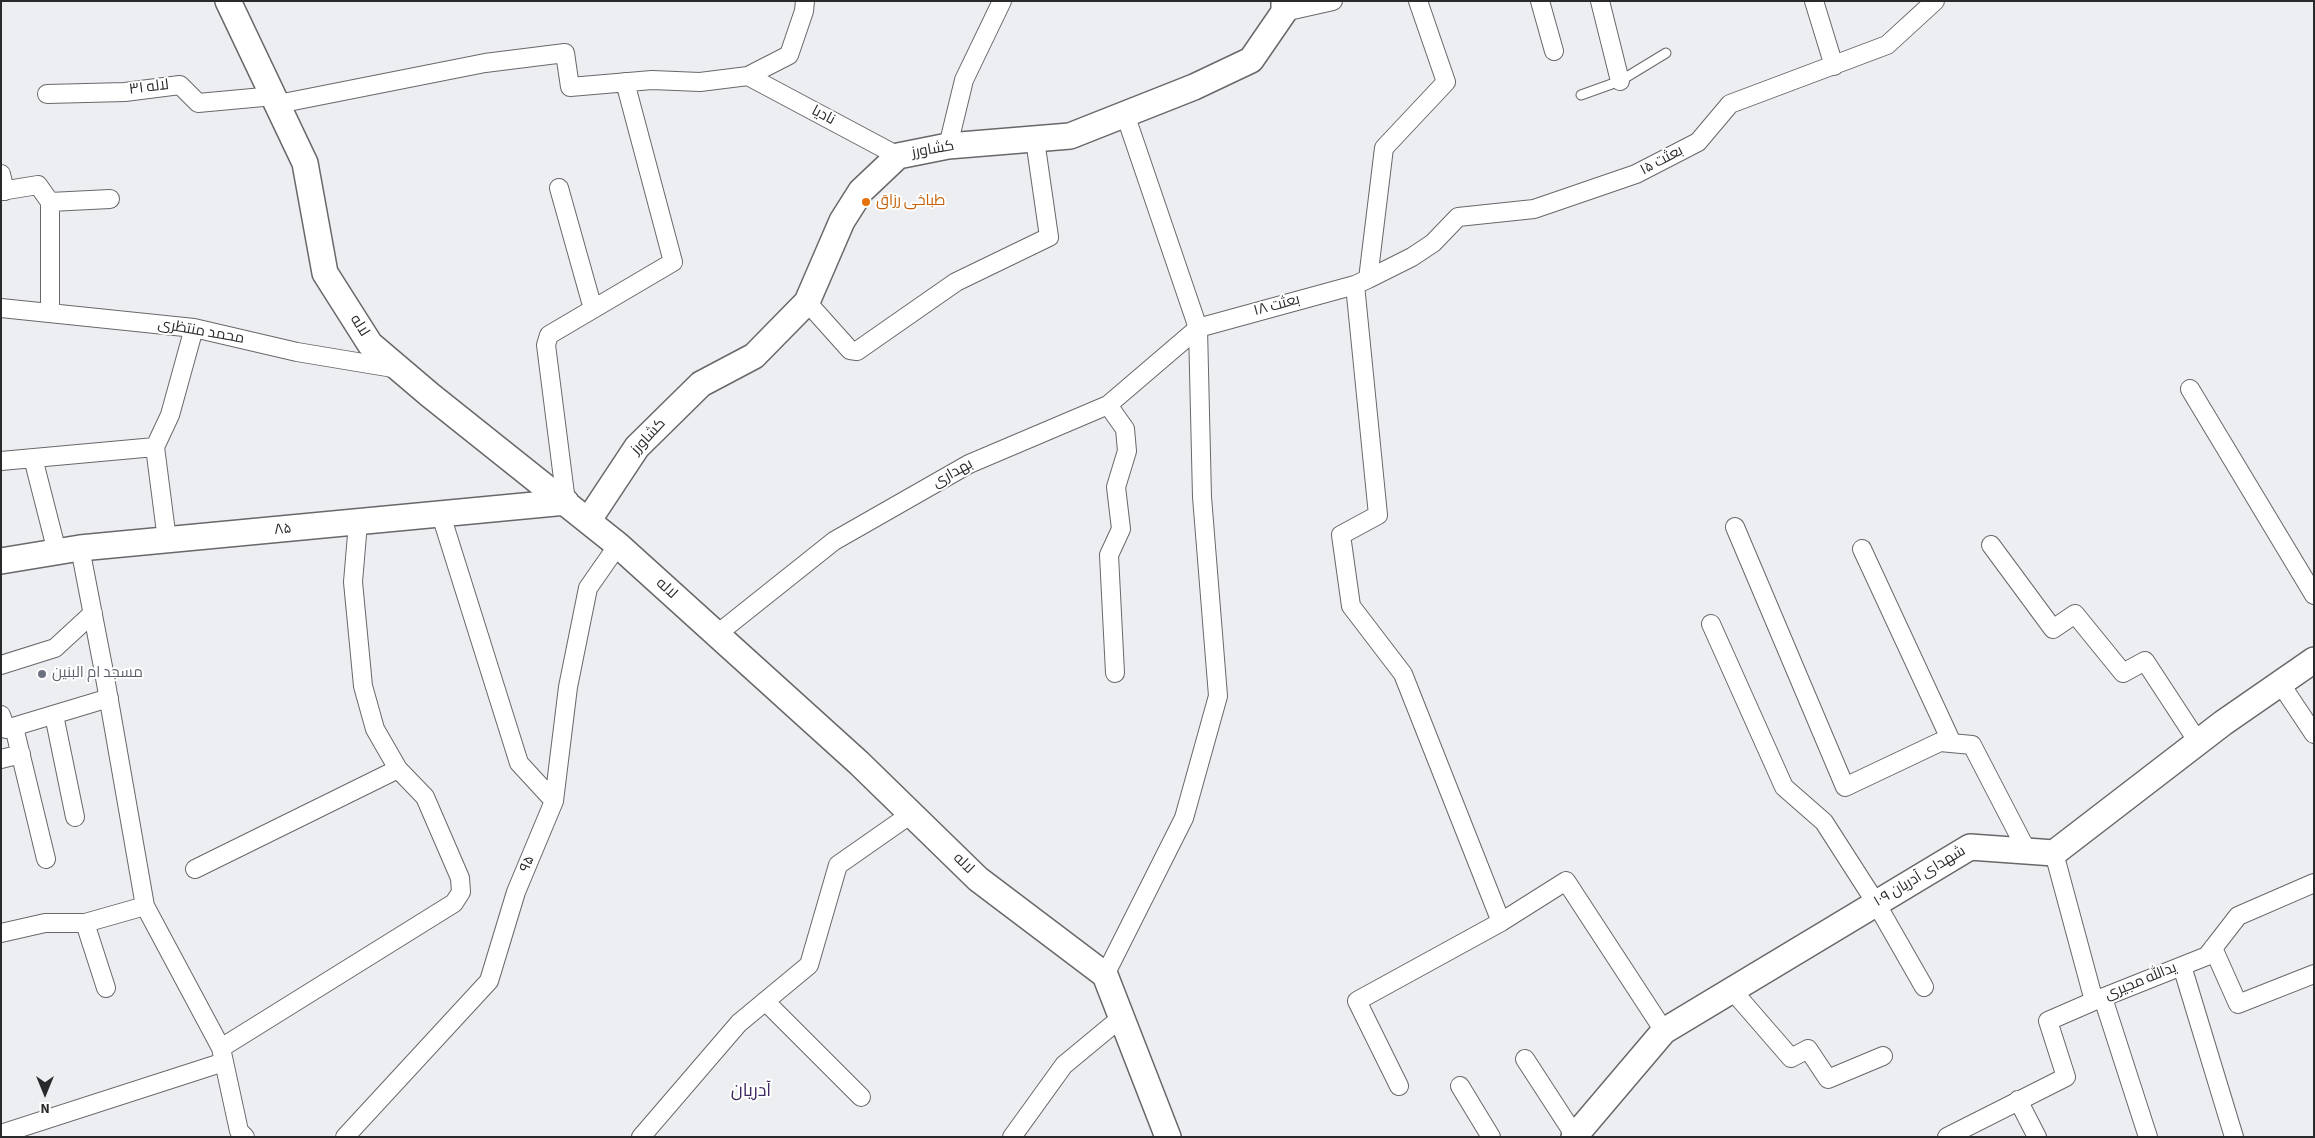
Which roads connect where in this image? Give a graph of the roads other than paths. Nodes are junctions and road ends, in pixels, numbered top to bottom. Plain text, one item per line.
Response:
1 (228, 1) edge
2 (805, 1) edge
3 (1002, 1) edge
4 (1333, 1) edge
5 (1418, 1) edge
6 (1540, 1) edge
7 (1600, 1) edge
8 (1814, 1) edge
9 (1935, 1) edge
10 (1284, 7) edge
11 (1554, 51) dead end
12 (1666, 53) dead end
13 (1834, 66) junction
14 (748, 76) junction
15 (1620, 81) junction
16 (625, 82) junction
17 (47, 94) dead end
18 (1581, 95) dead end
19 (276, 100) junction
20 (1125, 114) junction
21 (1035, 140) junction
22 (948, 146) junction
23 (898, 156) junction
24 (2, 185) edge
25 (559, 188) dead end
26 (110, 199) dead end
27 (50, 202) junction
28 (1362, 282) junction
29 (807, 302) junction
30 (1, 308) edge
31 (593, 309) junction
32 (50, 313) junction
33 (194, 328) junction
34 (1198, 328) junction
35 (399, 369) junction
36 (2190, 389) dead end
37 (1108, 405) junction
38 (155, 447) junction
39 (34, 458) junction
40 (1, 461) edge
41 (566, 502) junction
42 (441, 515) junction
43 (588, 521) junction
44 (358, 523) junction
45 (1735, 527) dead end
46 (167, 540) junction
47 (618, 545) junction
48 (1991, 545) dead end
49 (1862, 549) dead end
50 (69, 550) junction
51 (1, 561) edge
52 (2314, 595) edge
53 (93, 614) junction
54 (1712, 624) dead end
55 (716, 635) junction
56 (2314, 660) edge
57 (1, 665) edge
58 (1115, 673) dead end
59 (2280, 683) junction
60 (109, 698) junction
61 (1, 715) edge
62 (54, 715) junction
63 (14, 727) junction
64 (2314, 734) edge
65 (2198, 742) junction
66 (1952, 743) junction
67 (21, 754) junction
68 (1, 759) edge
69 (398, 769) junction
70 (554, 801) junction
71 (911, 814) junction
72 (75, 817) dead end
73 (2027, 851) junction
74 (2054, 853) junction
75 (46, 859) dead end
76 (195, 869) dead end
77 (2314, 882) edge
78 (1876, 904) junction
79 (145, 906) junction
80 (1501, 922) junction
81 (86, 923) junction
82 (1, 933) edge
83 (2213, 948) junction
84 (2182, 966) junction
85 (2314, 974) edge
86 (1105, 975) junction
87 (1924, 987) dead end
88 (106, 988) dead end
89 (1732, 990) junction
90 (2098, 999) junction
91 (765, 1001) junction
92 (1122, 1017) junction
93 (1664, 1031) junction
94 (222, 1055) junction
95 (1883, 1056) dead end
96 (1524, 1059) dead end
97 (1399, 1086) dead end
98 (1460, 1086) dead end
99 (861, 1097) dead end
100 (2018, 1100) junction
101 (1, 1134) edge
102 (1575, 1136) edge
103 (245, 1137) edge
104 (346, 1137) edge
105 (640, 1137) edge
106 (1012, 1137) edge
107 (1168, 1137) edge
108 (1491, 1137) edge
109 (1947, 1137) edge
110 (2037, 1137) edge
111 (2148, 1137) edge
112 (2234, 1137) edge

1 - 19 street, لاله
2 - 14 street
3 - 22 street
4 - 10 street
5 - 28 street
6 - 11 street
7 - 15 street
8 - 13 street
9 - 13 street, بعثت ۱۵
10 - 20 street, کشاورز
12 - 15 lane
13 - 28 street, بعثت ۱۵
14 - 16 street
14 - 23 street, نادیا
15 - 18 lane
16 - 19 street
16 - 31 street
17 - 19 street, لاله ۳۱
19 - 35 street, لاله
20 - 21 street, کشاورز
20 - 34 street
21 - 22 street, کشاورز
21 - 29 street
22 - 23 street, کشاورز
23 - 29 street, کشاورز
24 - 27 street
25 - 31 street
26 - 27 street
27 - 32 street
28 - 34 street, بعثت ۱۸
28 - 80 street
29 - 43 street, کشاورز
30 - 32 street, محمد منتظری
31 - 41 street
32 - 33 street, محمد منتظری
33 - 35 street, محمد منتظری
33 - 38 street
34 - 37 street, بهداری
34 - 86 street
35 - 41 street, لاله
36 - 52 street
37 - 55 street, بهداری
37 - 58 street
38 - 39 street
38 - 46 street
39 - 40 street
39 - 50 street
41 - 42 street, ۸۵
41 - 43 street, لاله
42 - 44 street, ۸۵
42 - 70 street
43 - 47 street, لاله
44 - 46 street, ۸۵
44 - 69 street
45 - 66 street
46 - 50 street, ۸۵
47 - 55 street, لاله
47 - 70 street, ۹۵
48 - 65 street
49 - 66 street
50 - 51 street, ۸۵
50 - 53 street
53 - 57 street
53 - 60 street
54 - 78 street
55 - 71 street, لاله
56 - 59 street
59 - 64 street
59 - 65 street
60 - 62 street
60 - 79 street
61 - 63 street
62 - 63 street
62 - 72 street
63 - 67 street
65 - 74 street
66 - 73 street
67 - 68 street
67 - 75 street
69 - 76 street
69 - 94 street
70 - 104 street, ۹۵
71 - 86 street, لاله
71 - 91 street
73 - 74 street, شهدای آدریان ۱۰۹
73 - 78 street, شهدای آدریان ۱۰۹
74 - 90 street, یدالله مجیری
77 - 83 street, یدالله مجیری
78 - 87 street
78 - 89 street, شهدای آدریان ۱۰۹
79 - 81 street
79 - 94 street
80 - 93 street
80 - 97 street
81 - 82 street
81 - 88 street
83 - 84 street, یدالله مجیری
83 - 85 street
84 - 90 street, یدالله مجیری
84 - 112 street
86 - 92 street
89 - 93 street, شهدای آدریان ۱۰۹
89 - 95 street
90 - 100 street
90 - 111 street
91 - 99 street
91 - 105 street
92 - 106 street
92 - 107 street
93 - 102 street, شهدای آدریان ۱۰۹
94 - 101 street
94 - 103 street
96 - 102 street
98 - 108 street
100 - 109 street
100 - 110 street

